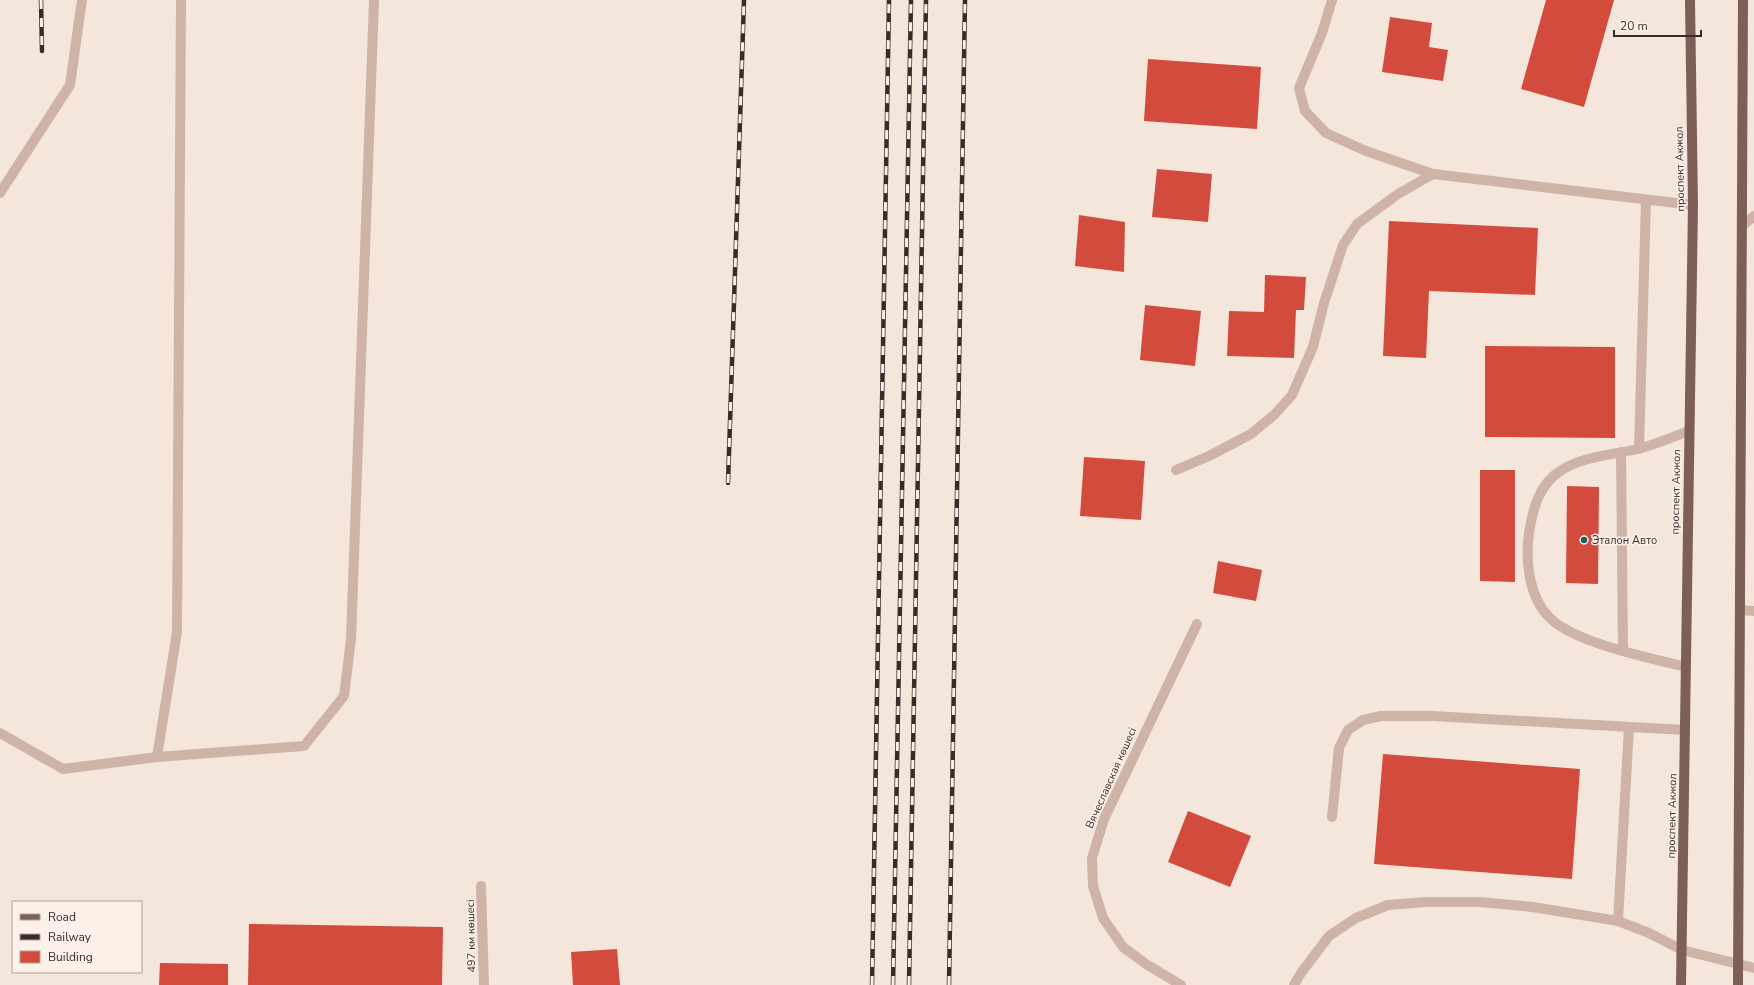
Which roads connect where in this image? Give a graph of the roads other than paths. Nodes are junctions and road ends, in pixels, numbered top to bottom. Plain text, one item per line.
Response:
1 (82, 0) edge
2 (181, 0) edge
3 (374, 0) edge
4 (1332, 0) edge
5 (1690, 0) edge
6 (1743, 0) edge
7 (1433, 174) junction
8 (0, 193) edge
9 (1646, 200) junction
10 (1693, 205) junction
11 (1754, 216) edge
12 (1742, 226) junction
13 (1689, 431) junction
14 (1639, 448) junction
15 (1621, 452) junction
16 (1176, 470) dead end
17 (1740, 610) junction
18 (1754, 611) edge
19 (1197, 624) dead end
20 (1623, 651) junction
21 (1686, 666) junction
22 (1629, 727) junction
23 (1685, 730) junction
24 (0, 732) edge
25 (157, 757) junction
26 (1332, 817) dead end
27 (481, 886) dead end
28 (1618, 921) junction
29 (1682, 950) junction
30 (1738, 964) junction
31 (1754, 968) edge
32 (484, 985) edge
33 (1181, 985) edge
34 (1294, 985) edge
35 (1681, 985) edge
36 (1738, 985) edge

1 - 8 street
2 - 25 street
3 - 25 street
4 - 7 street
5 - 10 main road, проспект Акжол
6 - 12 main road
7 - 9 street
7 - 16 street
9 - 10 street
9 - 14 street
10 - 13 main road, проспект Акжол
11 - 12 street
12 - 17 main road
13 - 14 street
13 - 21 main road, проспект Акжол
14 - 15 street
15 - 20 street
15 - 20 street
17 - 18 street
17 - 30 main road
19 - 33 street, Вячеславская көшесі
20 - 21 street
21 - 23 main road, проспект Акжол
22 - 23 street
22 - 26 street
22 - 28 street
23 - 29 main road, проспект Акжол
24 - 25 street
27 - 32 street, 497 км көшесі
28 - 29 street
28 - 34 street
29 - 30 street
29 - 35 main road, проспект Акжол
30 - 31 street
30 - 36 main road

